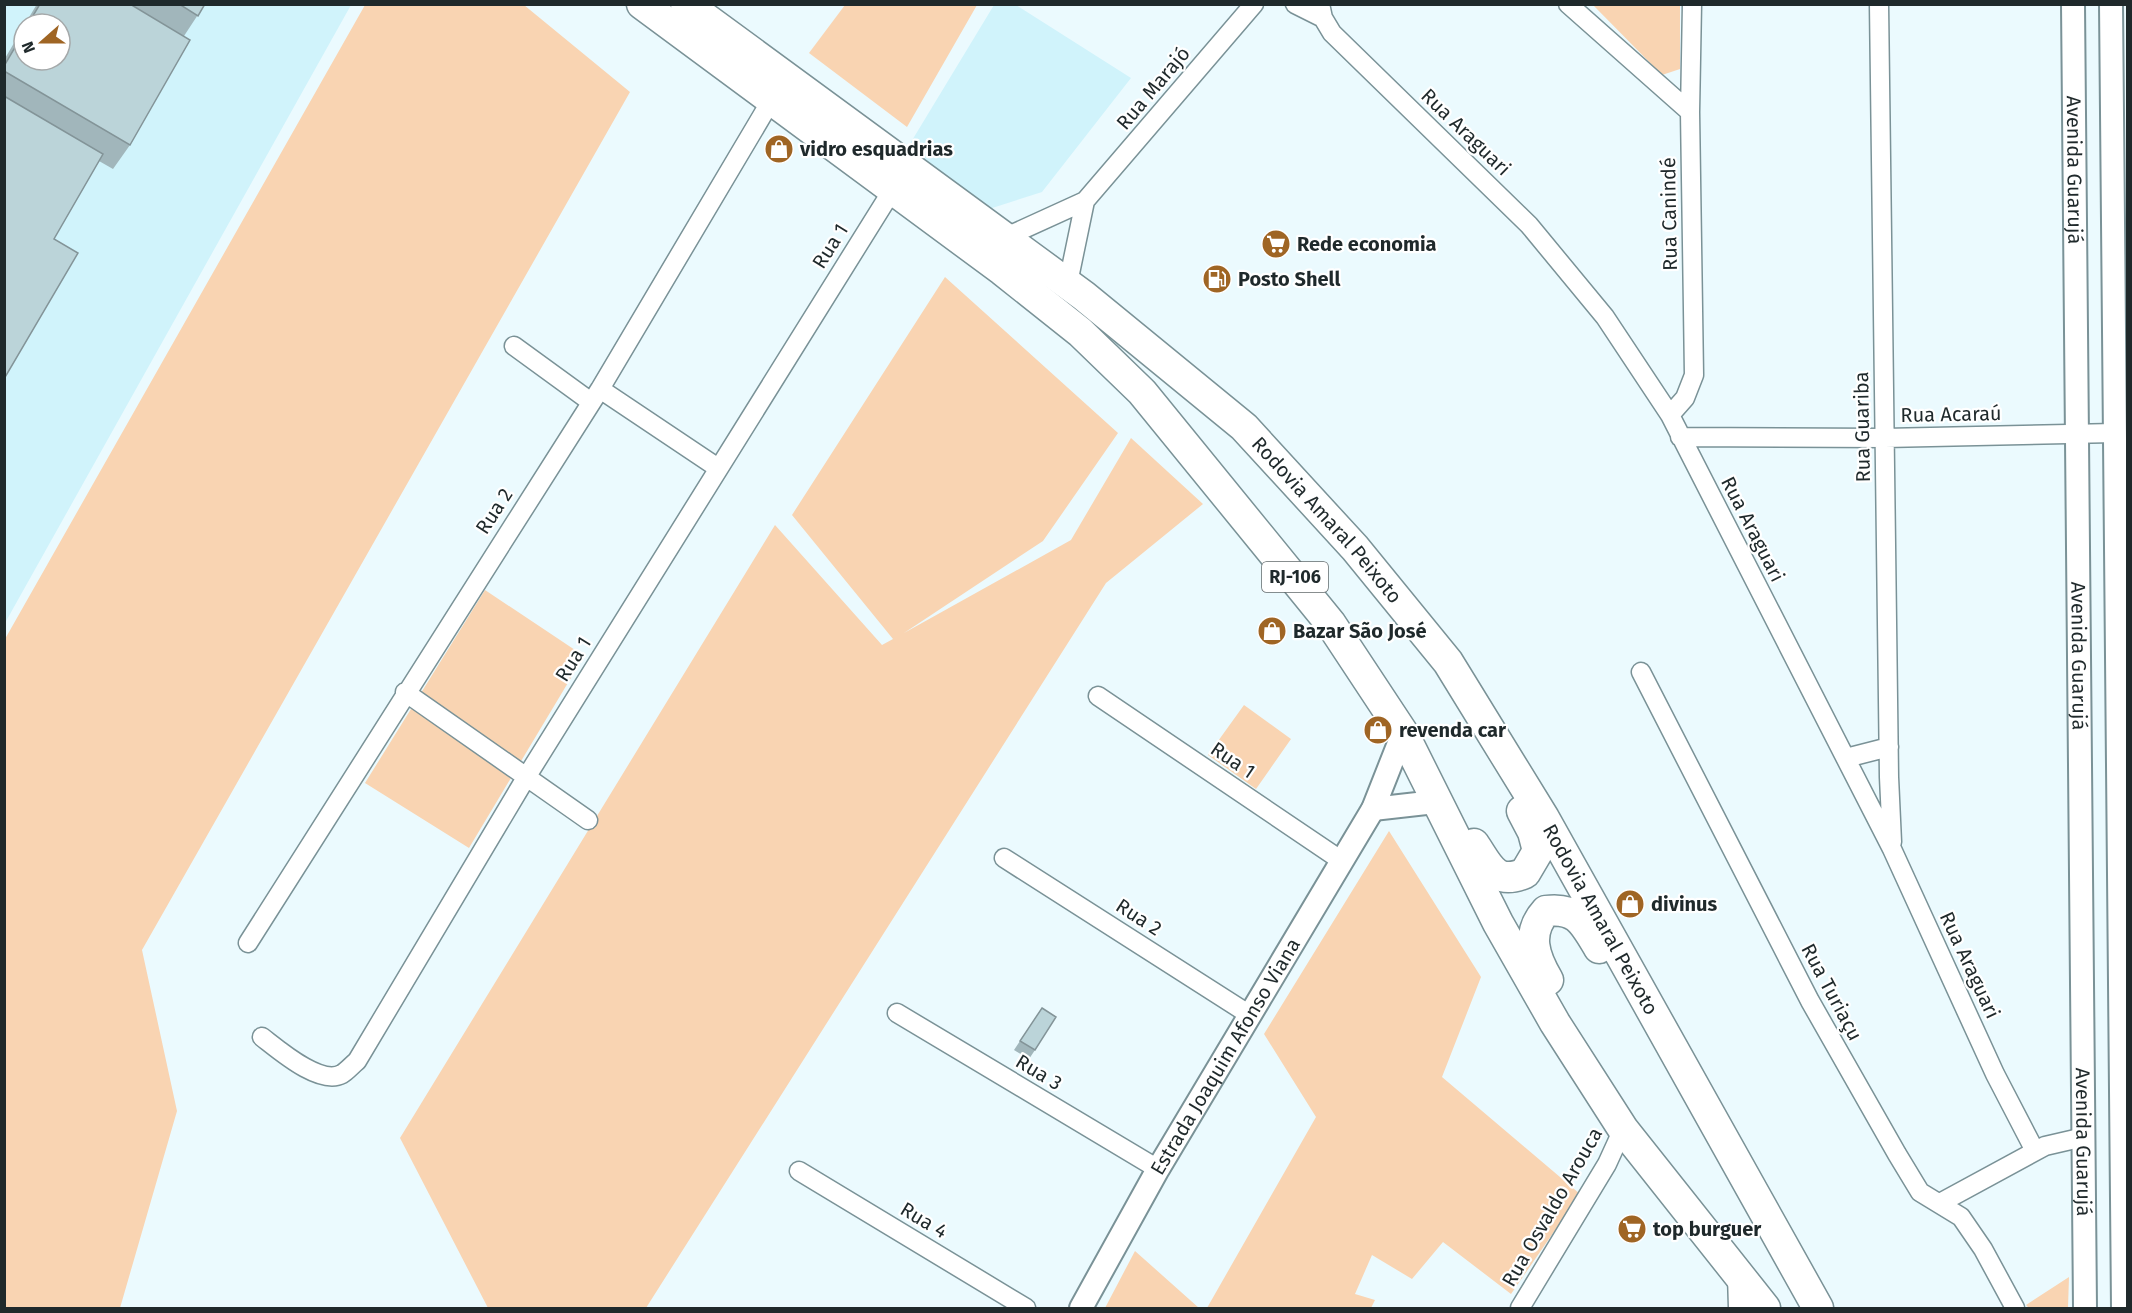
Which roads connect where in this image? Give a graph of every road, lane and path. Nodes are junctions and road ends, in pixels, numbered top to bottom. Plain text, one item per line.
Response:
1 (642, 4) edge
2 (686, 4) edge
3 (1254, 4) edge
4 (1294, 4) edge
5 (1568, 4) edge
6 (1692, 4) edge
7 (1879, 4) edge
8 (2073, 4) edge
9 (2111, 4) edge
10 (1321, 11) edge
11 (772, 99) junction
12 (1690, 112) junction
13 (893, 189) junction
14 (1085, 201) junction
15 (1006, 237) junction
16 (1068, 283) junction
17 (2121, 325) edge
18 (514, 346) dead end
19 (595, 395) junction
20 (1670, 415) junction
21 (2115, 433) junction
22 (2077, 435) junction
23 (1680, 437) junction
24 (1885, 438) junction
25 (718, 468) junction
26 (1333, 524) junction
27 (1332, 624) junction
28 (1641, 672) dead end
29 (405, 692) junction
30 (1098, 696) dead end
31 (1403, 734) junction
32 (1889, 747) junction
33 (1846, 758) junction
34 (527, 776) junction
35 (1435, 802) junction
36 (1373, 809) junction
37 (588, 820) dead end
38 (1892, 849) junction
39 (1004, 858) dead end
40 (1342, 861) junction
41 (2124, 920) edge
42 (248, 943) dead end
43 (897, 1013) dead end
44 (1250, 1015) junction
45 (262, 1037) dead end
46 (2083, 1093) junction
47 (2121, 1094) junction
48 (1623, 1129) junction
49 (2084, 1137) junction
50 (2035, 1150) junction
51 (1158, 1169) junction
52 (1740, 1170) junction
53 (799, 1171) dead end
54 (1940, 1203) junction
55 (1755, 1307) edge
56 (1026, 1308) edge
57 (1081, 1308) edge
58 (1522, 1308) edge
59 (1818, 1308) edge
60 (2015, 1308) edge
61 (2085, 1308) edge
62 (2123, 1308) edge

1 - 11 highway, RJ-106
2 - 15 highway, Rodovia Amaral Peixoto
3 - 14 street, Rua Marajó
4 - 10 street
5 - 12 street
6 - 12 street, Rua Canindé
7 - 24 street, Rua Guariba
8 - 22 street, Avenida Guarujá
9 - 17 street, Avenida Guarujá
10 - 20 street, Rua Araguari
11 - 13 highway, RJ-106
11 - 19 street, Rua 2
12 - 20 street, Rua Canindé
13 - 25 street, Rua 1
13 - 27 highway, RJ-106
14 - 15 street, Rua Marajó
14 - 16 street, Rua Marajó
15 - 16 highway, Rodovia Amaral Peixoto
16 - 26 highway, Rodovia Amaral Peixoto
17 - 21 street, Avenida Guarujá
18 - 19 street
19 - 25 street
19 - 29 street, Rua 2
20 - 23 street, Rua Araguari
21 - 22 street, Rua Acaraú
21 - 41 street, Avenida Guarujá
22 - 24 street, Rua Acaraú
22 - 46 street, Avenida Guarujá
23 - 24 street, Rua Acaraú
23 - 33 street, Rua Araguari
24 - 32 street, Rua Guariba
25 - 34 street, Rua 1
26 - 27 highway
26 - 52 highway, Rodovia Amaral Peixoto
27 - 31 highway, RJ-106
28 - 54 street, Rua Turiaçu
29 - 34 street
29 - 42 street, Rua 2
30 - 40 street, Rua 1
31 - 35 highway, RJ-106
31 - 36 street, Estrada Joaquim Afonso Viana
32 - 33 street
32 - 38 street, Rua Guariba
33 - 38 street, Rua Araguari
34 - 37 street
34 - 45 street, Rua 1
35 - 36 street
35 - 48 highway, RJ-106
36 - 40 street, Estrada Joaquim Afonso Viana
38 - 50 street, Rua Araguari
39 - 44 street, Rua 2
40 - 44 street, Estrada Joaquim Afonso Viana
41 - 47 street, Avenida Guarujá
43 - 51 street, Rua 3
44 - 51 street, Estrada Joaquim Afonso Viana
46 - 47 street
46 - 49 street, Avenida Guarujá
47 - 62 street, Avenida Guarujá
48 - 55 highway, RJ-106
48 - 58 street, Rua Osvaldo Arouca
49 - 50 street
49 - 61 street, Avenida Guarujá
50 - 54 street
51 - 57 street, Estrada Joaquim Afonso Viana
52 - 55 highway
52 - 59 highway, Rodovia Amaral Peixoto
53 - 56 street, Rua 4
54 - 60 street, Rua Turiaçu

